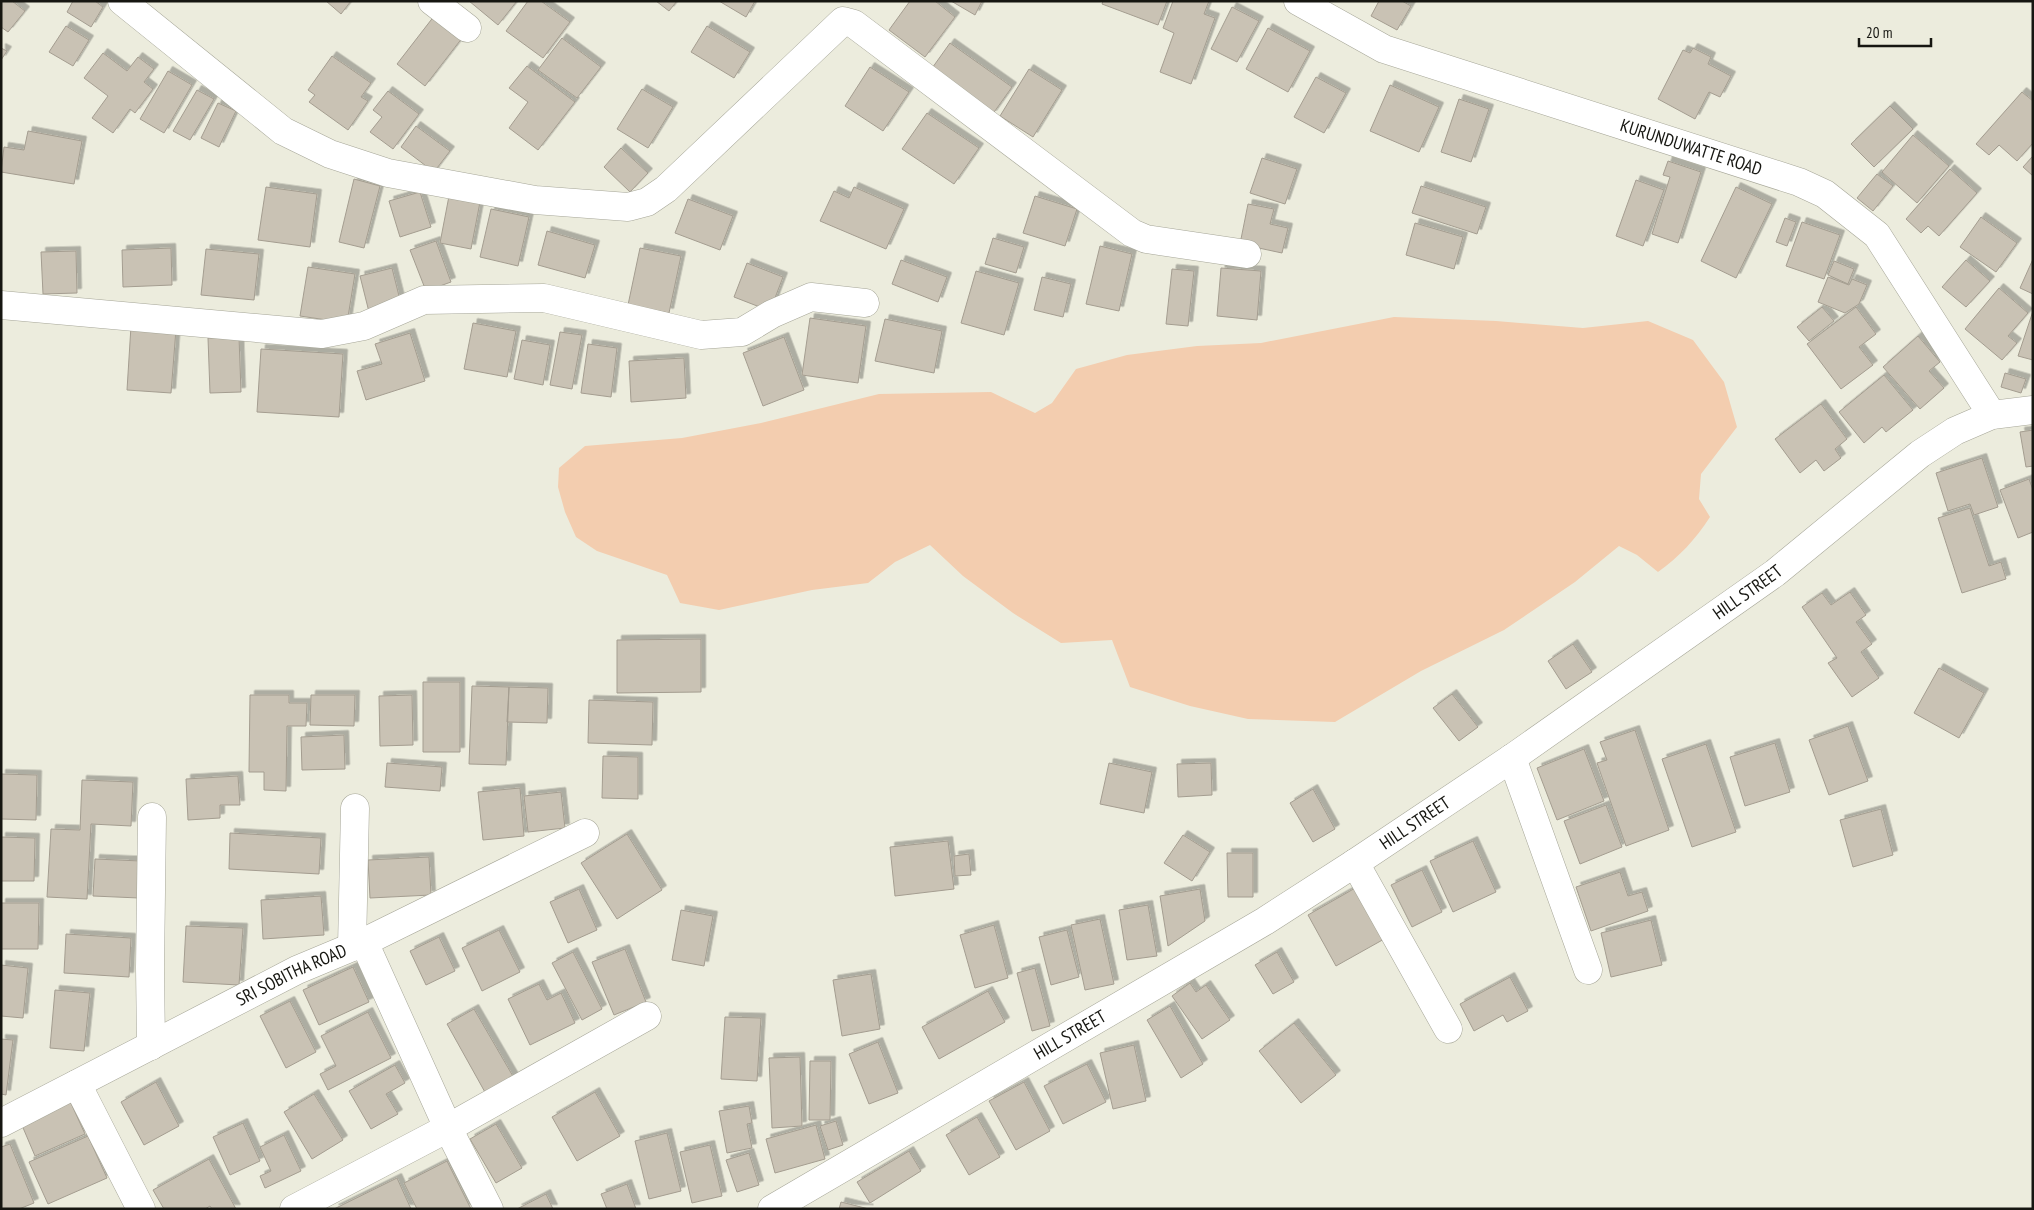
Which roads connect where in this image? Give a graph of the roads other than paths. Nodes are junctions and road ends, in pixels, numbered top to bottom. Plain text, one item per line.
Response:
1 (122, 1) edge
2 (432, 1) edge
3 (1298, 1) edge
4 (467, 28) dead end
5 (1247, 254) dead end
6 (865, 303) dead end
7 (1, 305) edge
8 (2033, 410) edge
9 (1992, 415) junction
10 (1512, 758) junction
11 (355, 808) dead end
12 (152, 816) dead end
13 (585, 833) dead end
14 (1355, 864) junction
15 (358, 944) junction
16 (1588, 970) dead end
17 (647, 1016) dead end
18 (1448, 1029) dead end
19 (151, 1046) junction
20 (77, 1084) junction
21 (1, 1123) edge
22 (448, 1128) junction
23 (141, 1209) edge
24 (294, 1209) edge
25 (489, 1209) edge
26 (772, 1209) edge

1 - 5 street
2 - 4 street
3 - 9 street, KURUNDUWATTE ROAD
6 - 7 street
8 - 9 street, HILL STREET
9 - 10 street, HILL STREET
10 - 14 street, HILL STREET
10 - 16 street
11 - 15 street
12 - 19 street
13 - 15 street, SRI SOBITHA ROAD
14 - 18 street
14 - 26 street, HILL STREET
15 - 19 street, SRI SOBITHA ROAD
15 - 22 street
17 - 22 street
19 - 20 street, SRI SOBITHA ROAD
20 - 21 street, SRI SOBITHA ROAD
20 - 23 street
22 - 24 street
22 - 25 street

